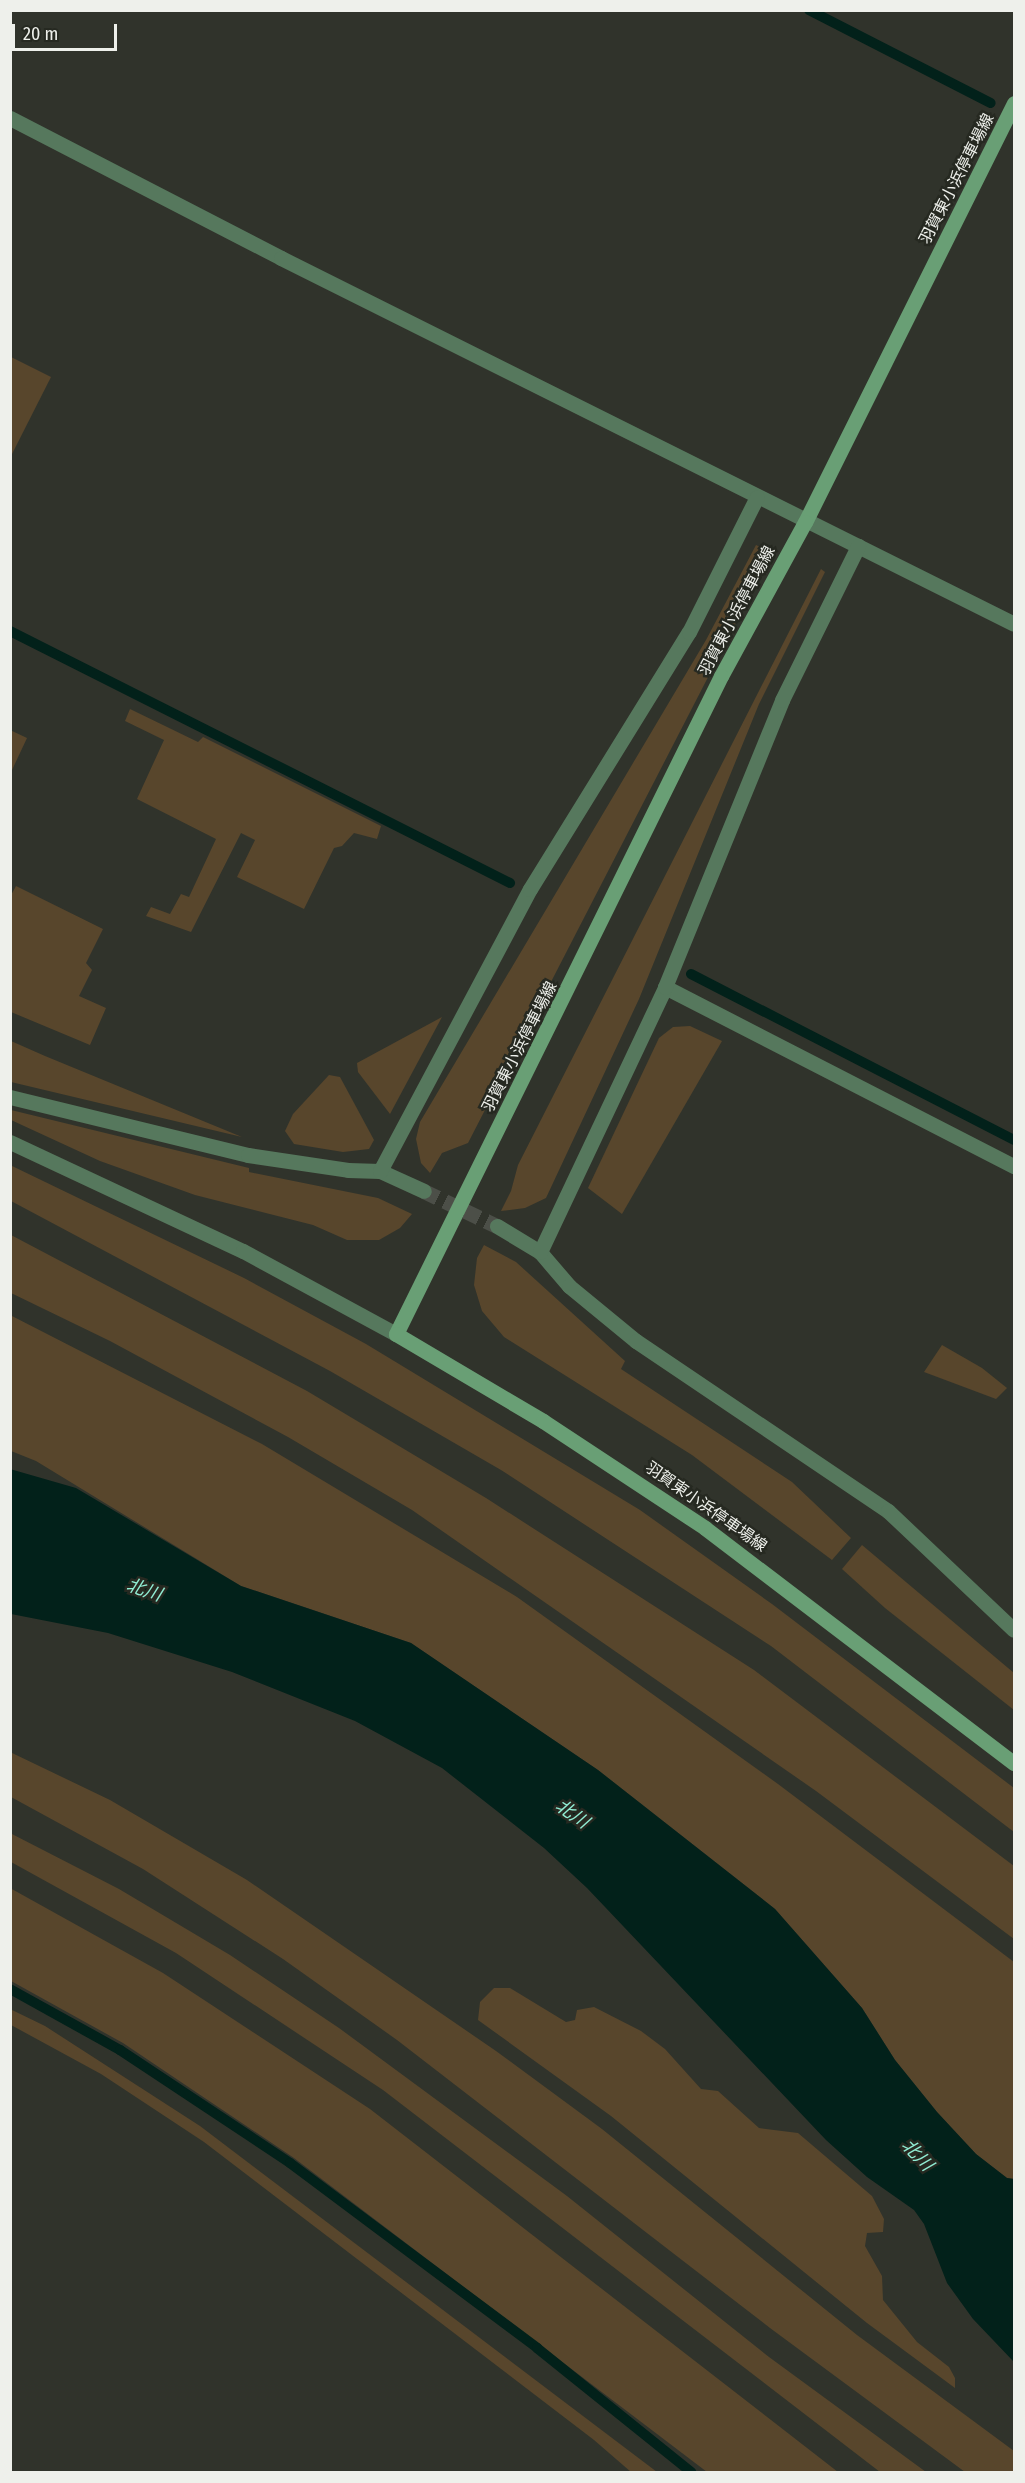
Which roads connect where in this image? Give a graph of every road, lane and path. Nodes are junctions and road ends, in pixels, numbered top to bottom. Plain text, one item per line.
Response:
1 (1014, 103) edge
2 (10, 117) edge
3 (757, 497) junction
4 (805, 522) junction
5 (858, 546) junction
6 (1014, 624) edge
7 (665, 987) junction
8 (10, 1097) edge
9 (10, 1142) edge
10 (1014, 1166) edge
11 (380, 1171) junction
12 (424, 1191) tunnel mouth
13 (497, 1226) tunnel mouth
14 (540, 1252) junction
15 (396, 1334) junction
16 (1014, 1630) edge
17 (1014, 1763) edge

1 - 4 main road, 羽賀東小浜停車場線
2 - 3 street
3 - 4 street
3 - 11 street
4 - 5 street
4 - 15 main road, 羽賀東小浜停車場線
5 - 6 street
5 - 7 street
7 - 10 street
7 - 14 street
8 - 11 street
9 - 15 street
11 - 12 street
13 - 14 street
14 - 16 street
15 - 17 main road, 羽賀東小浜停車場線

